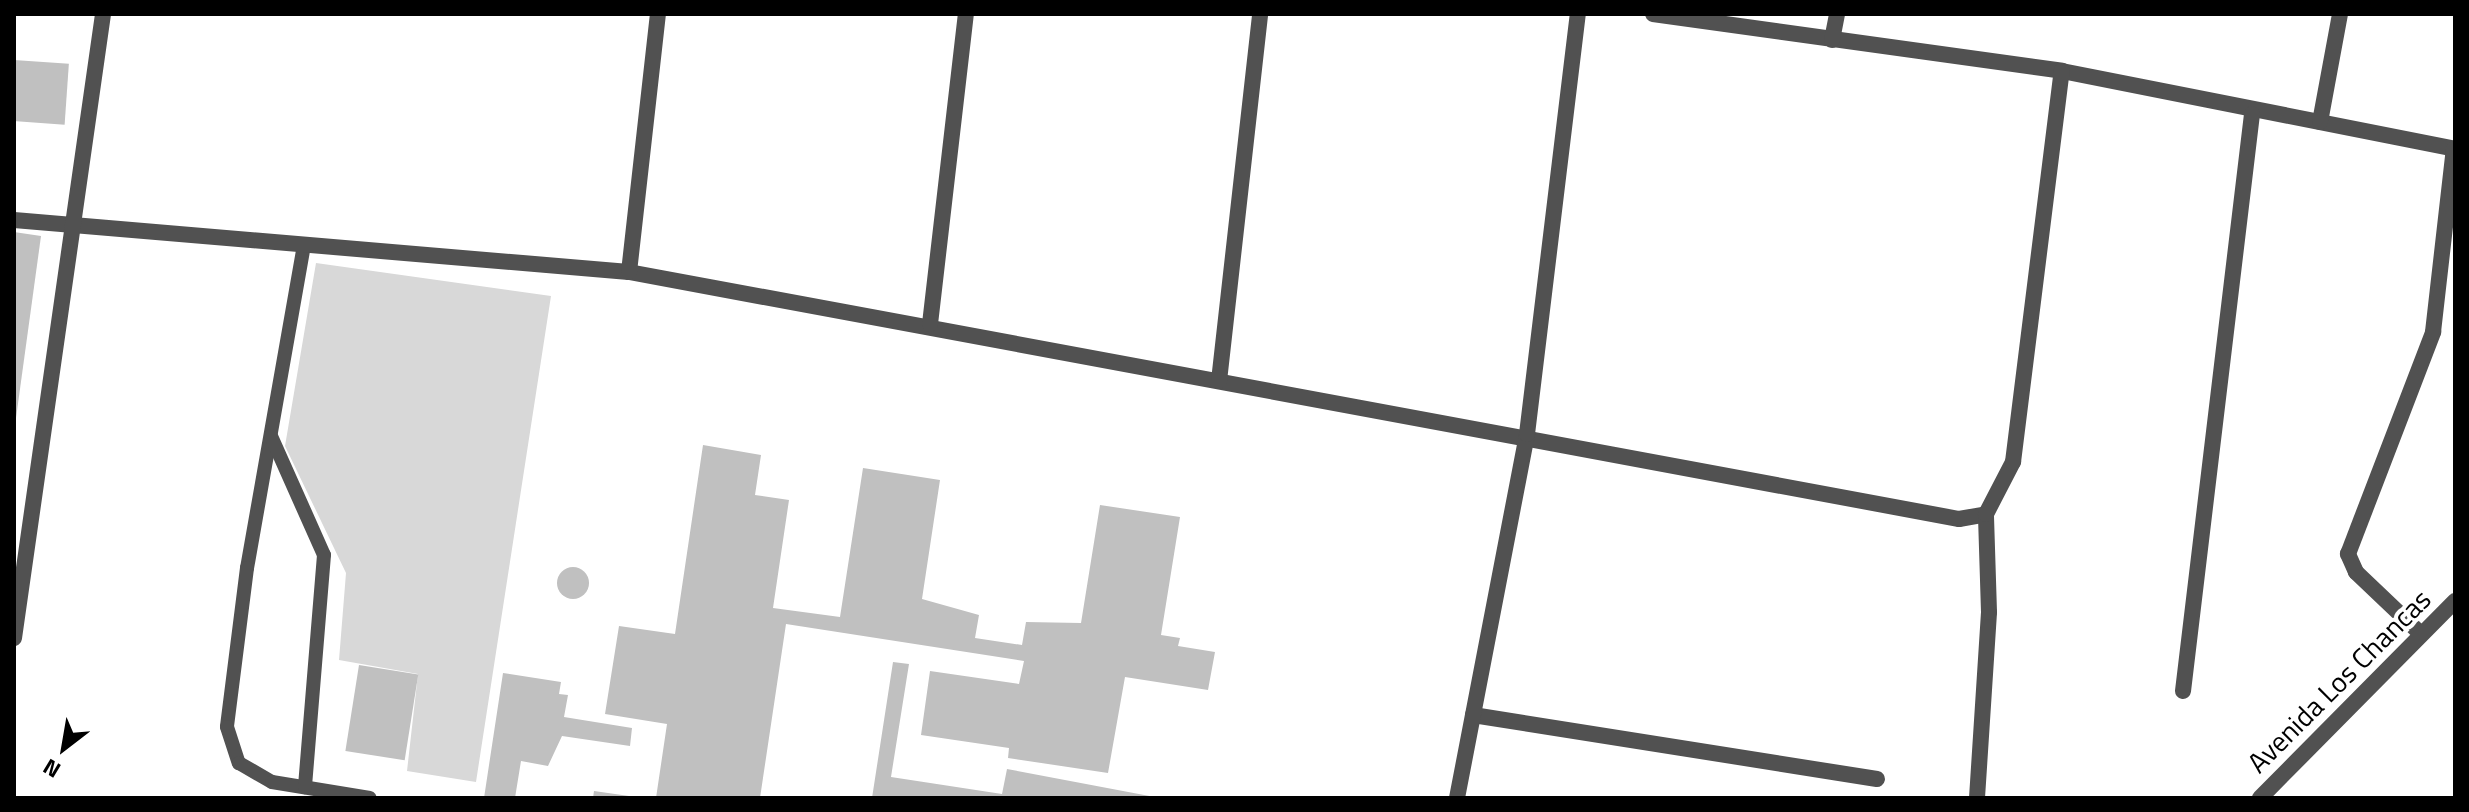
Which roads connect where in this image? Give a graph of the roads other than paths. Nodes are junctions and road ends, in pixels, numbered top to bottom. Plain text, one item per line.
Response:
1 (103, 14) edge
2 (658, 14) edge
3 (966, 14) edge
4 (1260, 14) edge
5 (1578, 14) edge
6 (1653, 14) edge
7 (1837, 14) edge
8 (2340, 14) edge
9 (1832, 40) junction
10 (2062, 71) junction
11 (2252, 114) junction
12 (2320, 122) junction
13 (2455, 149) edge
14 (14, 220) edge
15 (76, 228) junction
16 (304, 245) junction
17 (629, 272) junction
18 (930, 324) junction
19 (1219, 381) junction
20 (1527, 434) junction
21 (271, 435) junction
22 (1986, 514) junction
23 (2455, 601) edge
24 (2421, 634) junction
25 (14, 638) edge
26 (2183, 691) dead end
27 (1473, 715) junction
28 (1877, 779) dead end
29 (305, 787) junction
30 (370, 798) edge
31 (1457, 798) edge
32 (1977, 798) edge
33 (2260, 798) edge

1 - 15 street
2 - 17 street
3 - 18 street
4 - 19 street
5 - 20 street
6 - 9 street
7 - 9 street
8 - 12 street
9 - 10 street
10 - 11 street
10 - 22 street
11 - 12 street
11 - 26 street
12 - 13 street
13 - 24 street
14 - 15 street
15 - 16 street
15 - 25 street
16 - 17 street
16 - 21 lane
17 - 18 street
18 - 19 street
19 - 20 street
20 - 22 street
20 - 27 street
21 - 29 lane
21 - 29 lane
22 - 32 street
23 - 24 street, Avenida Los Chancas
24 - 33 street, Avenida Los Chancas
27 - 28 street
27 - 31 street
29 - 30 lane

